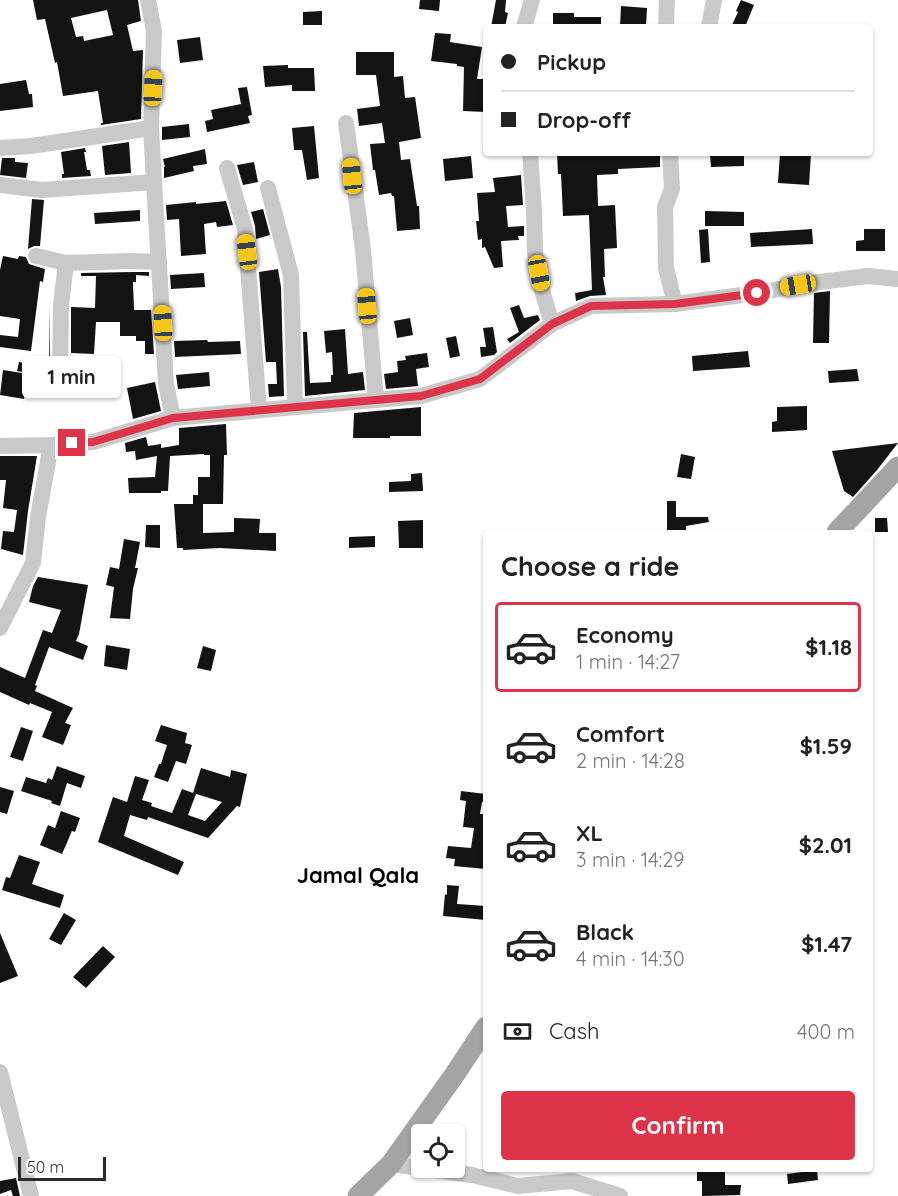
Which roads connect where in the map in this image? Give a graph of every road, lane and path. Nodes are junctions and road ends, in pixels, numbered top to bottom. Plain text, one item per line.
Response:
1 (148, 0) edge
2 (532, 0) edge
3 (667, 0) edge
4 (714, 0) edge
5 (525, 24) edge
6 (666, 24) edge
7 (710, 24) edge
8 (346, 123) dead end
9 (151, 129) junction
10 (0, 148) edge
11 (530, 156) edge
12 (670, 156) edge
13 (227, 168) dead end
14 (154, 182) junction
15 (0, 184) edge
16 (268, 188) dead end
17 (36, 256) dead end
18 (159, 262) junction
19 (66, 263) junction
20 (898, 279) edge
21 (675, 304) junction
22 (552, 324) junction
23 (60, 381) dead end
24 (376, 400) junction
25 (295, 407) junction
26 (259, 410) junction
27 (173, 418) junction
28 (51, 445) junction
29 (0, 446) edge
30 (898, 467) edge
31 (839, 530) edge
32 (0, 628) edge
33 (483, 1032) edge
34 (0, 1072) edge
35 (391, 1164) junction
36 (31, 1196) edge
37 (358, 1196) edge
38 (620, 1196) edge

1 - 9 street
2 - 5 street
3 - 6 street
4 - 7 street
8 - 24 street
9 - 10 street
9 - 14 street
11 - 22 street
12 - 21 street
13 - 26 street
14 - 15 street
14 - 18 street
16 - 25 street
17 - 19 street
18 - 19 street
18 - 27 street
19 - 23 street
20 - 21 street
21 - 22 street
22 - 24 street
24 - 25 street
25 - 26 street
26 - 27 street
27 - 28 street
28 - 29 street
28 - 32 street
30 - 31 main road
33 - 35 main road
34 - 36 street
35 - 37 main road
35 - 38 street

